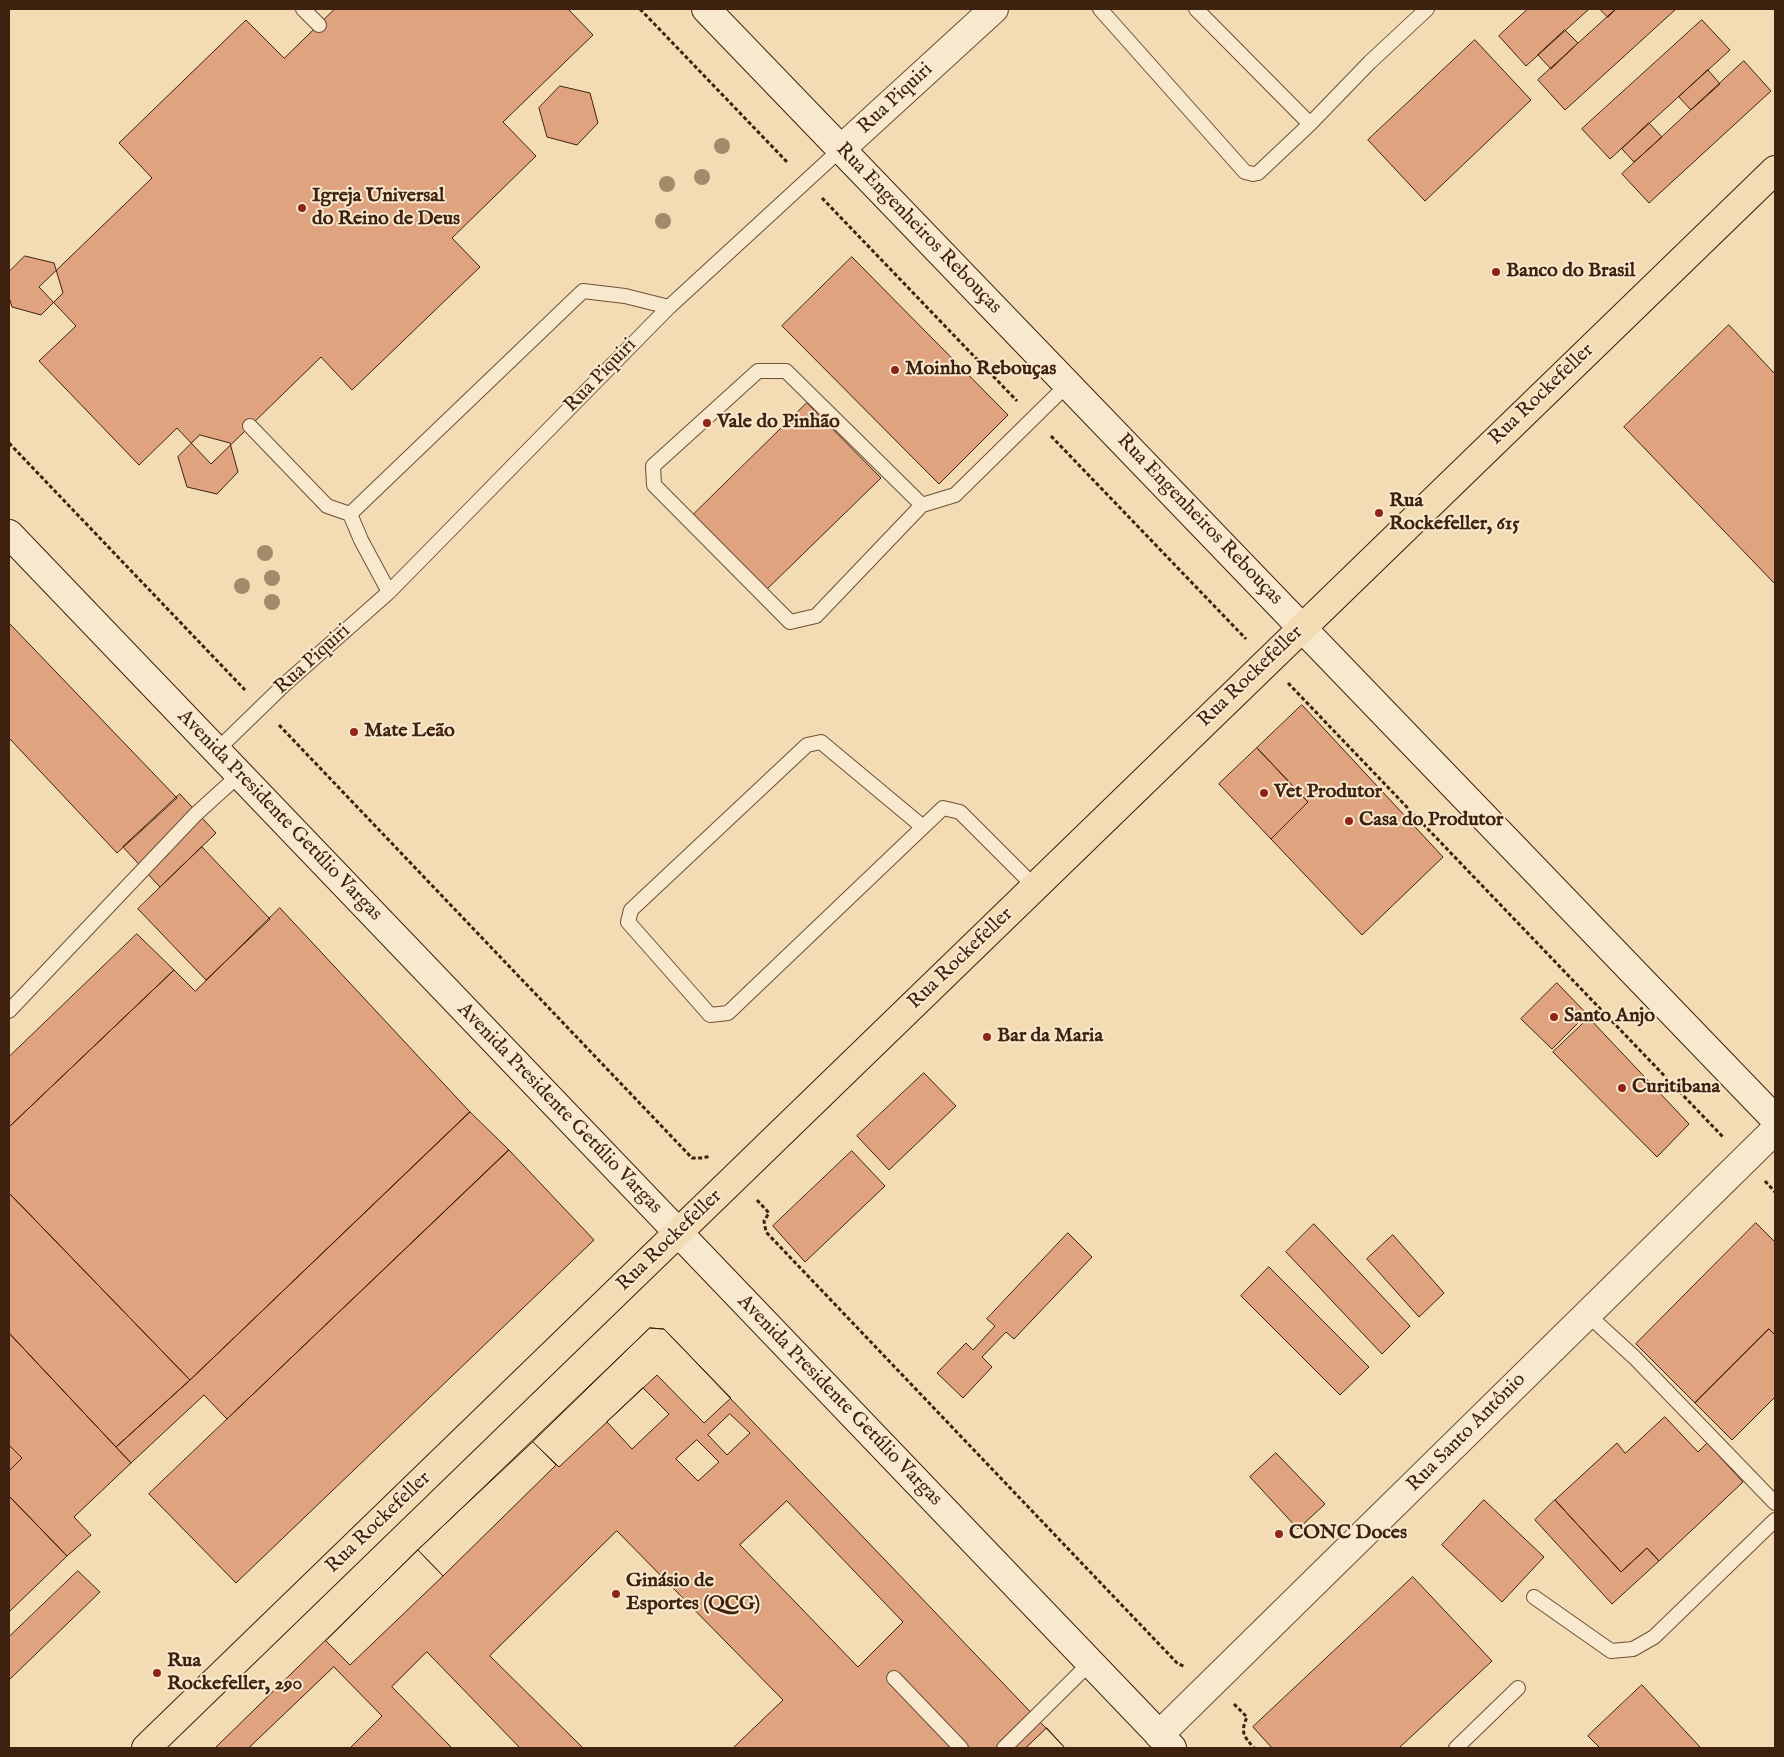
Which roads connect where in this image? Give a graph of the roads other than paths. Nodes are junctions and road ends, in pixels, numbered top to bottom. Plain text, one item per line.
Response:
1 (303, 9) edge
2 (706, 9) edge
3 (994, 9) edge
4 (1100, 9) edge
5 (1196, 9) edge
6 (1427, 9) edge
7 (318, 25) dead end
8 (1310, 124) junction
9 (841, 149) junction
10 (1775, 170) edge
11 (669, 307) junction
12 (1068, 384) junction
13 (250, 426) dead end
14 (922, 506) junction
15 (350, 514) junction
16 (9, 534) edge
17 (388, 592) junction
18 (1302, 628) junction
19 (216, 751) junction
20 (239, 775) junction
21 (922, 827) junction
22 (1035, 887) junction
23 (9, 1011) edge
24 (1775, 1119) edge
25 (1775, 1130) edge
26 (678, 1233) junction
27 (1587, 1314) junction
28 (1775, 1503) edge
29 (1775, 1520) edge
30 (1534, 1597) dead end
31 (1090, 1663) junction
32 (894, 1678) dead end
33 (1518, 1688) dead end
34 (1165, 1742) edge
35 (146, 1748) edge
36 (961, 1748) edge
37 (1004, 1748) edge
38 (1456, 1748) edge

1 - 7 lane
2 - 9 main road, Rua Engenheiros Rebouças
3 - 9 main road, Rua Piquiri
4 - 8 lane
5 - 8 lane
6 - 8 lane
9 - 11 lane, Rua Piquiri
9 - 12 main road, Rua Engenheiros Rebouças
10 - 18 main road, Rua Rockefeller
11 - 15 lane
11 - 17 lane, Rua Piquiri
12 - 14 lane
12 - 18 main road, Rua Engenheiros Rebouças
13 - 15 lane
14 - 14 lane
15 - 17 lane
16 - 19 main road, Avenida Presidente Getúlio Vargas
17 - 19 lane, Rua Piquiri
18 - 22 main road, Rua Rockefeller
18 - 24 main road, Rua Engenheiros Rebouças
19 - 20 main road, Avenida Presidente Getúlio Vargas
20 - 23 lane
20 - 26 main road, Avenida Presidente Getúlio Vargas
21 - 21 lane
21 - 22 lane
22 - 26 main road, Rua Rockefeller
25 - 27 main road, Rua Santo Antônio
26 - 31 main road, Avenida Presidente Getúlio Vargas
26 - 35 main road, Rua Rockefeller
27 - 28 lane
27 - 34 main road, Rua Santo Antônio
29 - 30 lane
31 - 34 main road, Avenida Presidente Getúlio Vargas
31 - 37 lane
32 - 36 lane
33 - 38 lane

